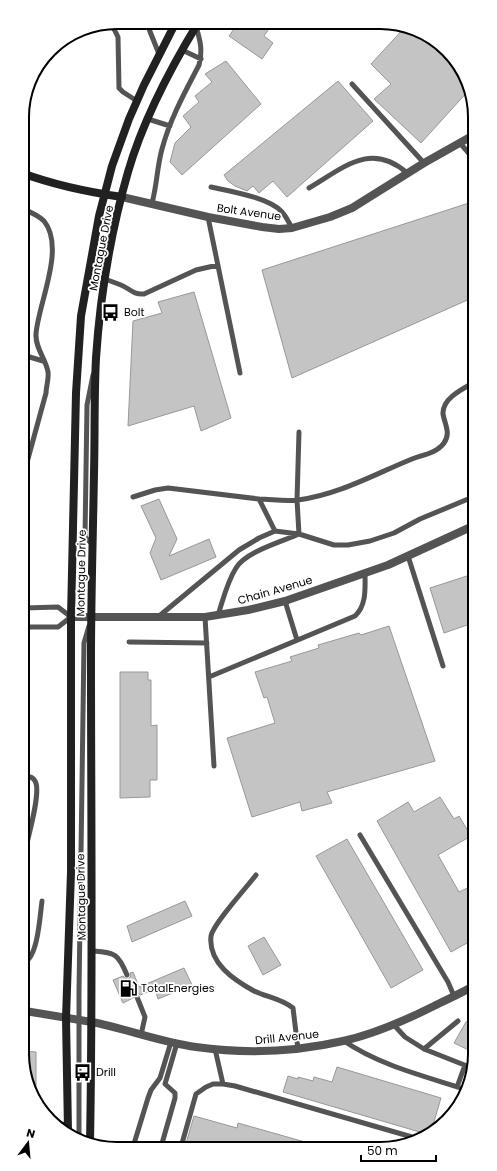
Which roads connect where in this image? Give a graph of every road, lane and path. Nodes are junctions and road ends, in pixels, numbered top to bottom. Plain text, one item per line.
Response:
1 (114, 29) edge
2 (149, 29) edge
3 (172, 29) edge
4 (194, 29) edge
5 (198, 29) edge
6 (182, 50) junction
7 (159, 54) junction
8 (201, 59) junction
9 (352, 84) dead end
10 (137, 101) junction
11 (148, 119) junction
12 (170, 126) junction
13 (468, 138) edge
14 (460, 143) junction
15 (468, 152) edge
16 (424, 163) junction
17 (407, 173) junction
18 (29, 175) edge
19 (211, 187) dead end
20 (309, 188) dead end
21 (105, 194) junction
22 (122, 197) junction
23 (152, 203) junction
24 (29, 212) edge
25 (208, 217) junction
26 (292, 228) junction
27 (218, 265) junction
28 (105, 279) junction
29 (29, 357) edge
30 (43, 361) junction
31 (240, 373) dead end
32 (468, 386) edge
33 (299, 432) dead end
34 (29, 455) edge
35 (133, 497) dead end
36 (258, 498) junction
37 (468, 499) edge
38 (297, 500) junction
39 (468, 528) edge
40 (275, 531) junction
41 (299, 534) junction
42 (408, 556) junction
43 (365, 573) junction
44 (285, 601) junction
45 (29, 608) edge
46 (218, 615) junction
47 (71, 617) junction
48 (205, 617) junction
49 (91, 618) junction
50 (156, 618) junction
51 (29, 626) edge
52 (296, 640) junction
53 (128, 642) dead end
54 (207, 643) junction
55 (443, 666) dead end
56 (209, 677) junction
57 (214, 766) dead end
58 (29, 777) edge
59 (29, 833) edge
60 (360, 835) dead end
61 (256, 875) dead end
62 (42, 901) dead end
63 (93, 951) junction
64 (29, 960) edge
65 (127, 974) dead end
66 (468, 989) edge
67 (454, 996) junction
68 (137, 997) dead end
69 (29, 1012) edge
70 (66, 1018) junction
71 (79, 1020) junction
72 (458, 1020) dead end
73 (92, 1022) junction
74 (393, 1024) junction
75 (142, 1035) junction
76 (344, 1040) junction
77 (174, 1043) junction
78 (215, 1049) junction
79 (298, 1049) junction
80 (424, 1049) junction
81 (465, 1065) joint
82 (224, 1084) junction
83 (457, 1087) junction
84 (461, 1089) edge
85 (68, 1127) edge
86 (79, 1133) edge
87 (409, 1137) edge
88 (90, 1138) edge
89 (135, 1142) edge
90 (162, 1142) edge
91 (182, 1142) edge

1 - 10 lane
2 - 7 lane
3 - 7 main road, Montague Drive
4 - 6 main road, Montague Drive
5 - 8 lane
6 - 8 lane
6 - 11 main road, Montague Drive
7 - 10 main road, Montague Drive
8 - 12 lane
9 - 16 lane
10 - 21 main road, Montague Drive
11 - 12 lane
11 - 22 main road, Montague Drive
12 - 23 lane
13 - 14 street, Bolt Avenue
14 - 15 lane
14 - 16 street, Bolt Avenue
16 - 17 street, Bolt Avenue
17 - 20 lane
17 - 26 street, Bolt Avenue
18 - 21 main road
19 - 26 lane
21 - 22 main road
21 - 47 main road, Montague Drive
22 - 23 street, Bolt Avenue
22 - 28 main road, Montague Drive
23 - 25 street, Bolt Avenue
24 - 30 lane
25 - 26 street, Bolt Avenue
25 - 27 lane
27 - 28 lane
27 - 31 lane
28 - 49 main road, Montague Drive
29 - 30 lane
30 - 34 lane
32 - 38 lane
33 - 38 lane
35 - 36 lane
36 - 38 lane
36 - 40 lane
37 - 41 lane
38 - 41 lane
39 - 42 street, Chain Avenue
40 - 41 lane
40 - 50 lane
41 - 46 lane
42 - 43 street, Chain Avenue
42 - 55 lane
43 - 44 street, Chain Avenue
43 - 52 lane
44 - 46 street, Chain Avenue
44 - 52 lane
45 - 47 lane
46 - 48 street, Chain Avenue
47 - 49 street, Chain Avenue
47 - 51 lane
47 - 70 main road, Montague Drive
48 - 50 street, Chain Avenue
48 - 54 lane
49 - 50 street, Chain Avenue
49 - 63 main road, Montague Drive
49 - 71 lane
52 - 56 lane
53 - 54 lane
54 - 56 lane
56 - 57 lane
58 - 59 lane
60 - 67 lane
61 - 79 lane
62 - 64 lane
63 - 65 lane
63 - 73 main road, Montague Drive
66 - 67 street, Drill Avenue
67 - 74 street, Drill Avenue
68 - 75 lane
69 - 70 street, Drill Avenue
70 - 71 street, Drill Avenue
70 - 85 main road, Montague Drive
71 - 73 street, Drill Avenue
71 - 86 lane
72 - 80 lane
73 - 75 street, Drill Avenue
73 - 88 main road, Montague Drive
74 - 76 street, Drill Avenue
74 - 80 lane
75 - 77 street, Drill Avenue
76 - 79 street, Drill Avenue
76 - 83 lane
77 - 78 street, Drill Avenue
77 - 89 lane
77 - 90 lane
78 - 79 street, Drill Avenue
78 - 82 lane
80 - 81 lane
81 - 83 lane
82 - 87 lane
82 - 91 lane
83 - 84 lane

